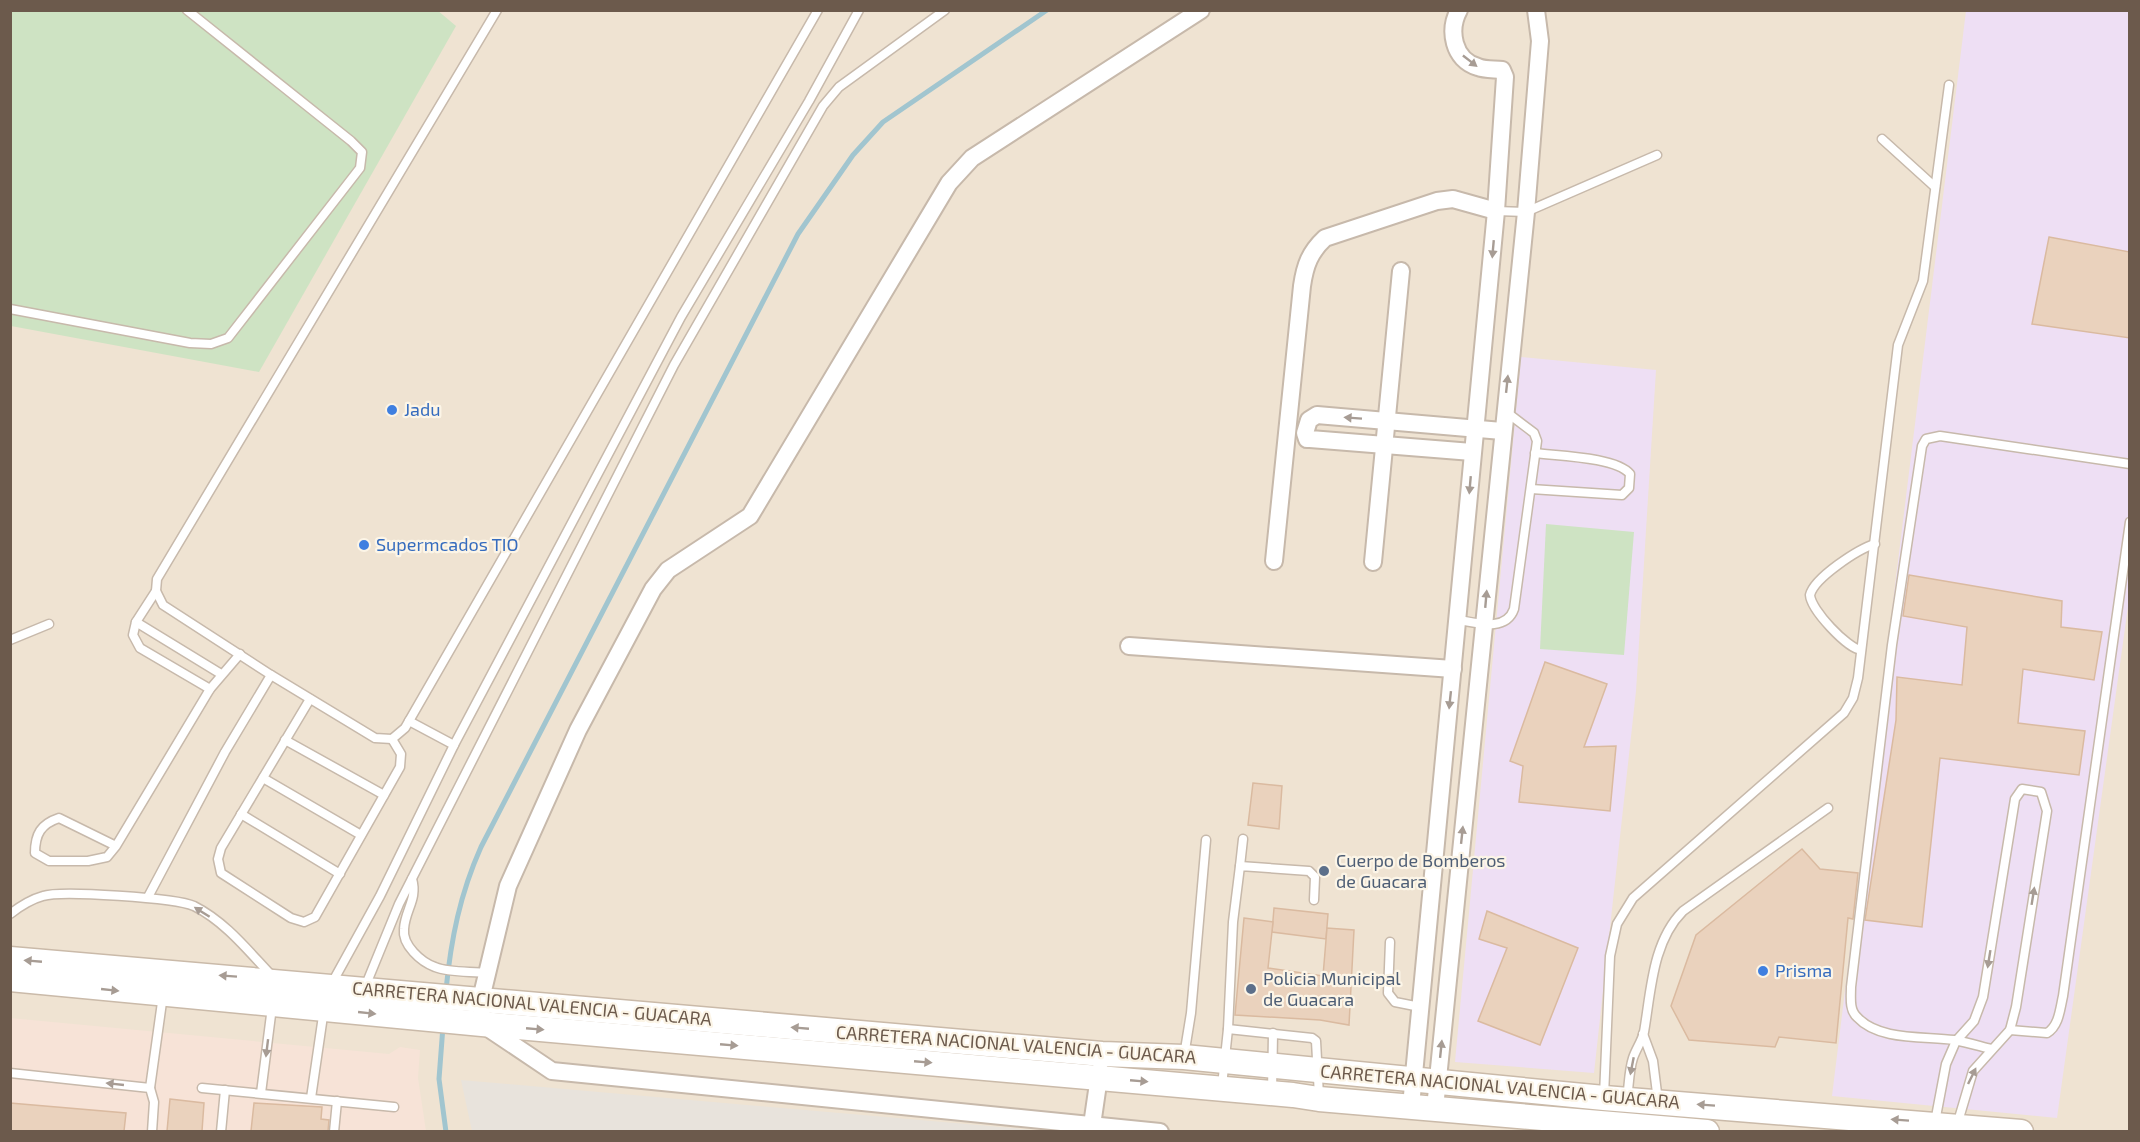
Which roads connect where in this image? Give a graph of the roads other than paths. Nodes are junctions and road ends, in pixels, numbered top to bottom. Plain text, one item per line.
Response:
1 (188, 10) edge
2 (497, 10) edge
3 (818, 10) edge
4 (859, 10) edge
5 (945, 10) edge
6 (1201, 10) edge
7 (1459, 10) edge
8 (1536, 10) edge
9 (1949, 85) dead end
10 (1882, 139) dead end
11 (1657, 155) dead end
12 (1935, 187) junction
13 (1496, 211) junction
14 (1526, 212) junction
15 (1401, 271) dead end
16 (10, 309) edge
17 (1504, 410) junction
18 (1386, 420) junction
19 (1476, 429) junction
20 (1502, 431) junction
21 (1385, 445) junction
22 (1472, 452) junction
23 (1535, 453) junction
24 (2130, 464) edge
25 (1531, 489) junction
26 (2130, 522) edge
27 (1875, 544) junction
28 (1274, 561) dead end
29 (1373, 562) dead end
30 (156, 591) junction
31 (1459, 620) junction
32 (136, 622) junction
33 (49, 624) dead end
34 (1484, 624) junction
35 (10, 640) edge
36 (1129, 645) dead end
37 (1862, 650) junction
38 (240, 654) junction
39 (1453, 669) junction
40 (221, 674) junction
41 (271, 675) junction
42 (210, 689) junction
43 (310, 699) junction
44 (409, 720) junction
45 (392, 739) junction
46 (285, 740) junction
47 (454, 745) junction
48 (262, 778) junction
49 (384, 795) junction
50 (1828, 808) dead end
51 (241, 814) junction
52 (362, 835) junction
53 (1244, 839) dead end
54 (1206, 840) dead end
55 (116, 846) junction
56 (1240, 866) junction
57 (340, 874) junction
58 (412, 879) junction
59 (148, 897) junction
60 (1314, 900) dead end
61 (10, 914) edge
62 (1390, 942) dead end
63 (10, 959) edge
64 (487, 973) junction
65 (10, 979) edge
66 (275, 980) junction
67 (364, 989) junction
68 (163, 995) junction
69 (327, 997) junction
70 (470, 998) junction
71 (272, 1004) junction
72 (1420, 1007) junction
73 (482, 1024) junction
74 (1228, 1029) junction
75 (2010, 1030) junction
76 (1273, 1033) junction
77 (1644, 1034) junction
78 (1956, 1041) junction
79 (1990, 1049) junction
80 (1102, 1054) junction
81 (1184, 1057) junction
82 (1225, 1062) junction
83 (1272, 1067) junction
84 (1319, 1072) junction
85 (10, 1073) edge
86 (1099, 1078) junction
87 (1413, 1079) junction
88 (1437, 1082) junction
89 (150, 1088) junction
90 (202, 1088) dead end
91 (1222, 1089) junction
92 (225, 1090) junction
93 (261, 1093) junction
94 (1272, 1093) junction
95 (311, 1098) junction
96 (1616, 1098) junction
97 (1319, 1099) junction
98 (338, 1101) junction
99 (1658, 1101) junction
100 (1411, 1106) junction
101 (394, 1107) dead end
102 (1435, 1108) junction
103 (1577, 1126) edge
104 (1092, 1128) edge
105 (1946, 1128) edge
106 (152, 1131) edge
107 (221, 1131) edge
108 (334, 1131) edge
109 (1161, 1131) edge
110 (1707, 1131) edge
111 (2021, 1131) edge

1 - 16 lane
2 - 30 lane
3 - 44 lane
4 - 47 lane
5 - 58 lane
6 - 64 street
7 -> 13 street
8 - 14 street
9 - 12 lane
10 - 12 lane
11 - 14 lane
12 - 27 lane
13 - 14 lane
13 -> 19 street
13 - 28 street
17 -> 14 street
15 - 18 street
17 - 20 street
17 - 23 lane
18 - 19 street
18 - 21 street
18 -> 21 street
19 - 20 street
19 - 22 street
34 -> 20 street
21 - 22 street
21 - 29 street
22 -> 31 street
23 - 25 lane
23 - 25 lane
24 - 78 lane
25 - 34 lane
26 - 75 lane
27 - 37 lane
27 - 37 lane
30 - 32 lane
30 - 38 lane
31 - 34 lane
31 - 39 street
32 - 40 lane
32 - 42 lane
33 - 35 lane
88 -> 34 street
36 - 39 street
37 - 96 lane
38 - 40 lane
38 - 41 lane
39 -> 72 street
40 - 42 lane
41 - 43 lane
41 - 59 lane
42 - 55 lane
43 - 45 lane
43 - 46 lane
44 - 45 lane
44 - 47 lane
45 - 49 lane
46 - 48 lane
46 - 49 lane
47 - 69 lane
48 - 51 lane
48 - 52 lane
49 - 52 lane
50 - 77 lane
51 - 57 lane
51 - 57 lane
52 - 57 lane
53 - 56 lane
54 - 81 lane
55 - 55 lane
56 - 60 lane
56 - 74 lane
58 - 64 lane
58 - 67 lane
59 - 61 lane
66 -> 59 lane
62 - 72 lane
66 -> 63 main road, CARRETERA NACIONAL VALENCIA - GUACARA
64 - 70 street
65 -> 68 main road, CARRETERA NACIONAL VALENCIA - GUACARA
66 - 69 main road, CARRETERA NACIONAL VALENCIA - GUACARA
66 - 71 lane
67 - 69 main road, CARRETERA NACIONAL VALENCIA - GUACARA
67 - 70 main road, CARRETERA NACIONAL VALENCIA - GUACARA
68 - 71 main road, CARRETERA NACIONAL VALENCIA - GUACARA
68 - 89 lane
69 - 71 main road, CARRETERA NACIONAL VALENCIA - GUACARA
69 -> 73 main road, CARRETERA NACIONAL VALENCIA - GUACARA
69 - 95 lane
70 - 73 street
80 -> 70 main road, CARRETERA NACIONAL VALENCIA - GUACARA
71 -> 93 lane
72 - 87 street
73 -> 86 main road, CARRETERA NACIONAL VALENCIA - GUACARA
73 - 104 street
74 - 76 lane
74 - 82 lane
75 -> 78 lane
75 - 79 lane
76 - 83 lane
76 - 84 lane
77 -> 96 lane
77 - 99 lane
78 - 79 lane
78 - 105 lane
105 -> 79 lane
80 - 81 main road, CARRETERA NACIONAL VALENCIA - GUACARA
80 - 86 street
81 - 82 main road, CARRETERA NACIONAL VALENCIA - GUACARA
82 - 83 main road, CARRETERA NACIONAL VALENCIA - GUACARA
82 - 91 lane
83 - 84 main road, CARRETERA NACIONAL VALENCIA - GUACARA
83 - 94 lane
84 - 87 main road, CARRETERA NACIONAL VALENCIA - GUACARA
84 - 97 lane
89 -> 85 lane
86 -> 91 main road, CARRETERA NACIONAL VALENCIA - GUACARA
86 - 104 street
87 - 88 main road, CARRETERA NACIONAL VALENCIA - GUACARA
87 - 100 street
88 - 96 main road, CARRETERA NACIONAL VALENCIA - GUACARA
88 - 102 street
89 - 106 lane
90 - 92 lane
91 - 94 main road, CARRETERA NACIONAL VALENCIA - GUACARA
92 - 93 lane
92 - 107 lane
93 - 95 lane
94 - 97 main road, CARRETERA NACIONAL VALENCIA - GUACARA
95 - 98 lane
96 - 99 main road, CARRETERA NACIONAL VALENCIA - GUACARA
97 - 100 main road, CARRETERA NACIONAL VALENCIA - GUACARA
98 - 101 lane
98 - 108 lane
105 -> 99 main road, CARRETERA NACIONAL VALENCIA - GUACARA
100 - 102 main road, CARRETERA NACIONAL VALENCIA - GUACARA
102 - 103 main road, CARRETERA NACIONAL VALENCIA - GUACARA
103 - 110 main road, CARRETERA NACIONAL VALENCIA - GUACARA
104 - 109 street
105 - 111 main road, CARRETERA NACIONAL VALENCIA - GUACARA

